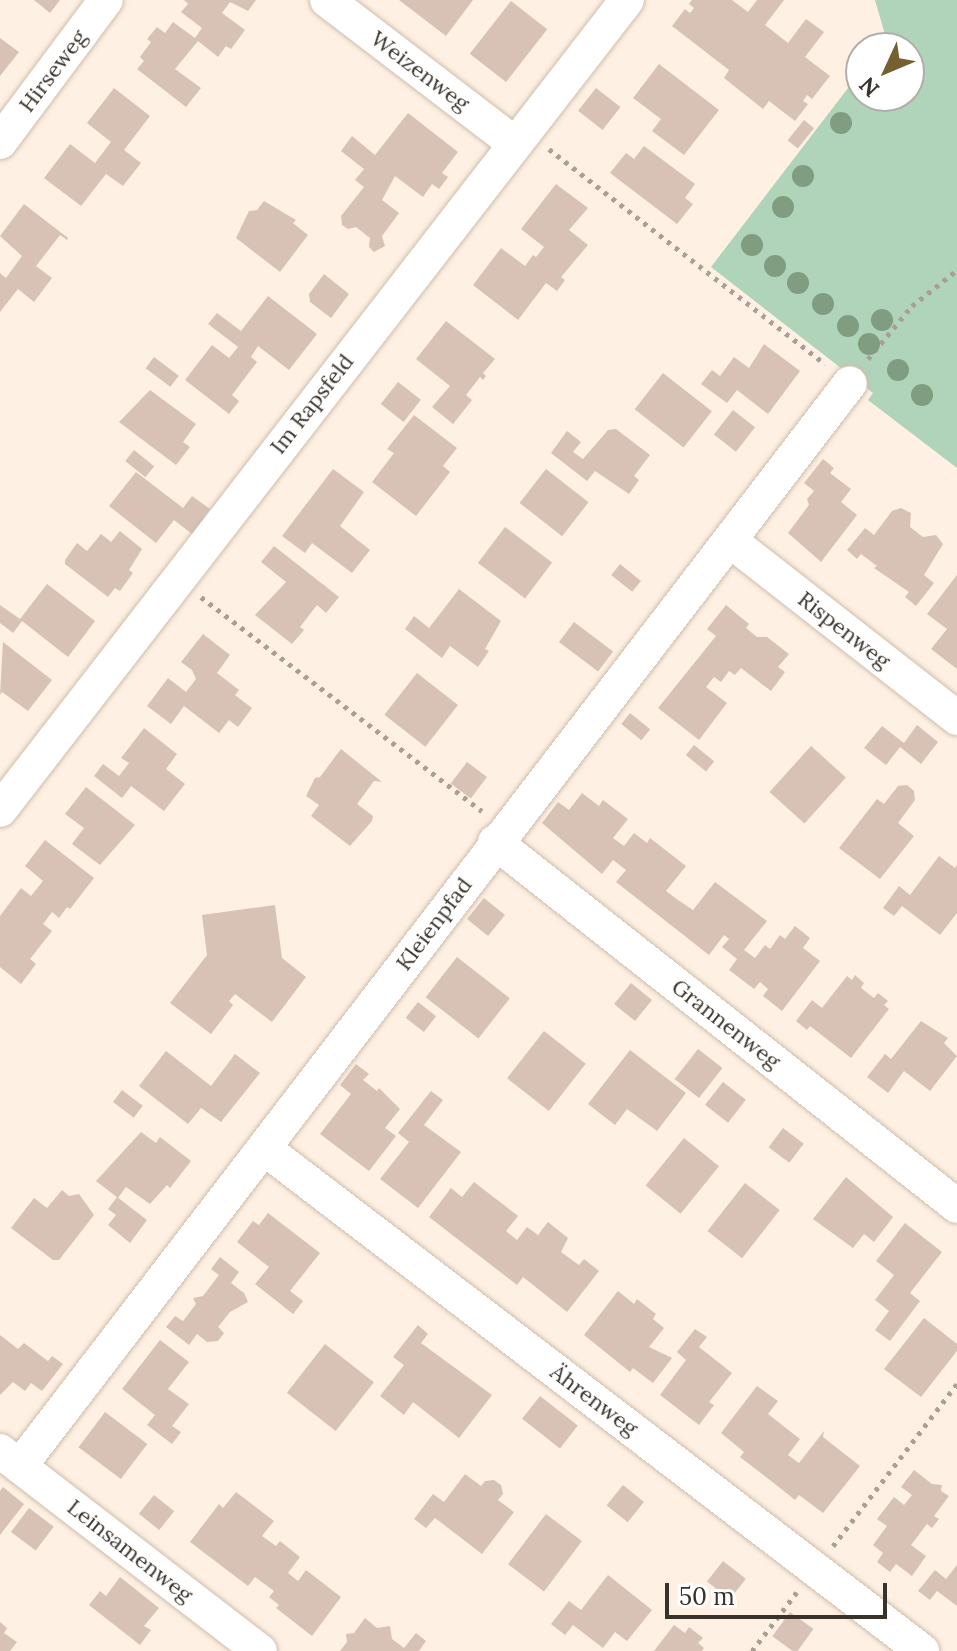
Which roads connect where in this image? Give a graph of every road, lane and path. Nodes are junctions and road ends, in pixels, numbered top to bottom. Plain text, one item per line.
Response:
1 (106, 0) edge
2 (327, 0) edge
3 (627, 0) edge
4 (518, 136) junction
5 (0, 142) edge
6 (957, 270) edge
7 (850, 383) junction
8 (732, 542) junction
9 (177, 579) junction
10 (957, 718) edge
11 (0, 810) edge
12 (500, 836) junction
13 (265, 1149) junction
14 (957, 1206) edge
15 (957, 1384) edge
16 (10, 1459) edge
17 (815, 1568) junction
18 (260, 1651) edge
19 (752, 1651) edge
20 (922, 1651) edge

1 - 5 street, Hirseweg
2 - 4 street, Weizenweg
3 - 4 street, Im Rapsfeld
4 - 7 path
4 - 9 street, Im Rapsfeld
6 - 7 path
7 - 8 street, Kleienpfad
8 - 10 street, Rispenweg
8 - 12 street, Kleienpfad
9 - 11 street, Im Rapsfeld
9 - 12 path
12 - 13 street, Kleienpfad
12 - 14 street, Grannenweg
13 - 16 street, Kleienpfad
13 - 17 street, Ährenweg
15 - 17 path
16 - 18 street, Leinsamenweg
17 - 19 path
17 - 20 street, Ährenweg

